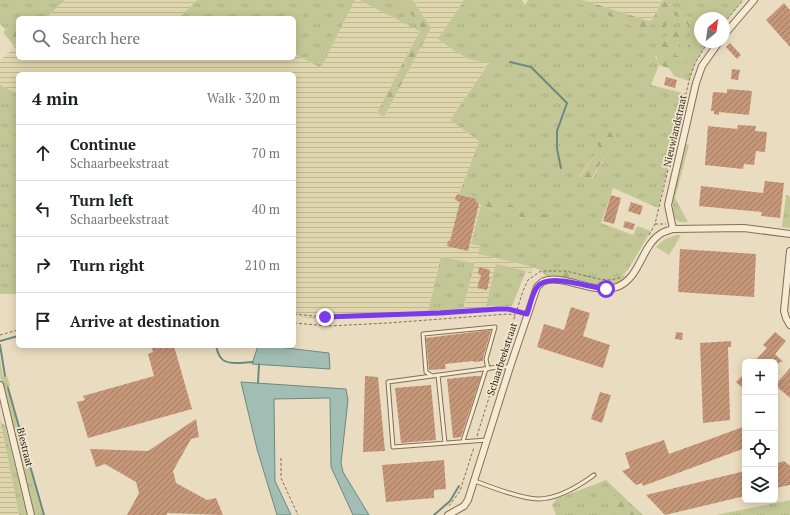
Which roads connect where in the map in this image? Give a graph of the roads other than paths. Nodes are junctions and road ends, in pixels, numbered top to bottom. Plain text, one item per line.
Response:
1 (754, 0) edge
2 (730, 28) edge
3 (715, 48) edge
4 (673, 229) junction
5 (790, 234) edge
6 (790, 251) edge
7 (790, 326) edge
8 (510, 367) junction
9 (487, 369) junction
10 (438, 375) junction
11 (432, 376) junction
12 (0, 384) edge
13 (487, 440) junction
14 (463, 441) junction
15 (445, 443) junction
16 (594, 475) dead end
17 (474, 481) junction
18 (31, 515) edge
19 (448, 515) edge

1 - 2 street
3 - 4 street, Nieuwlandstraat
4 - 5 street, Schaarbeekstraat
4 - 8 street, Schaarbeekstraat
6 - 7 street
8 - 9 lane
8 - 13 street, Schaarbeekstraat
9 - 10 lane
9 - 11 lane
9 - 14 lane
10 - 11 lane
10 - 15 lane
11 - 15 lane
12 - 18 street, Biestraat
13 - 14 lane
13 - 17 street, Schaarbeekstraat
14 - 15 lane
16 - 17 lane
17 - 19 street, Schaarbeekstraat

